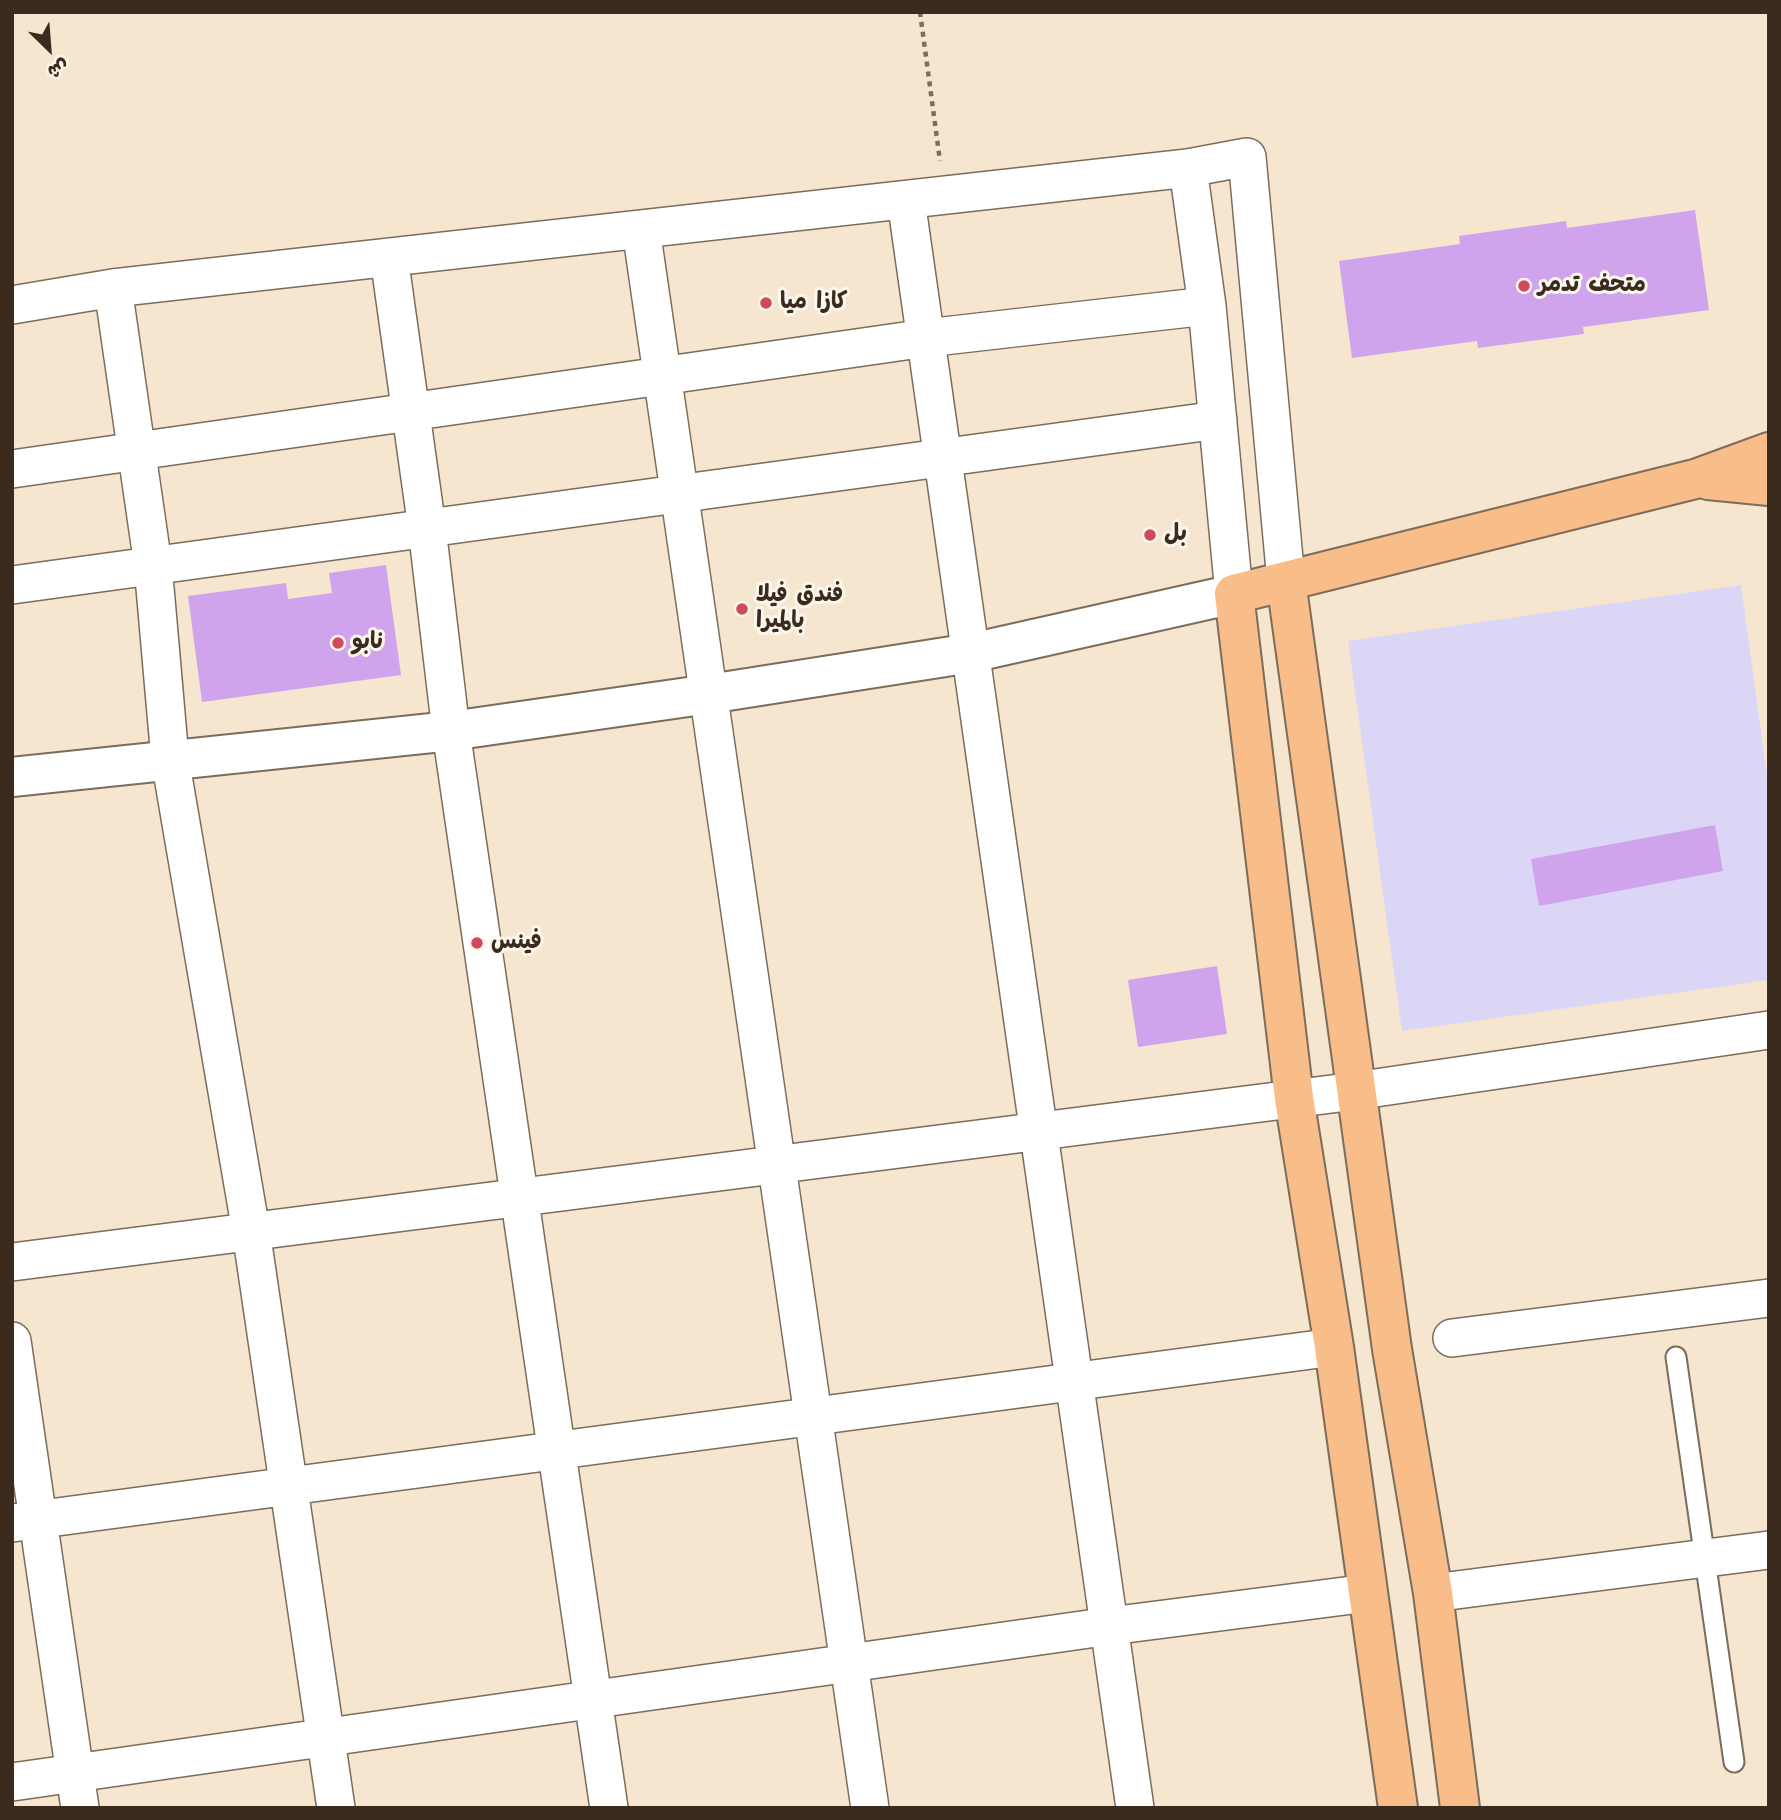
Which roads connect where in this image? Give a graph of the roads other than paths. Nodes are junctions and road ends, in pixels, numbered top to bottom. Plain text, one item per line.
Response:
1 (1188, 168) junction
2 (906, 200) junction
3 (641, 229) junction
4 (389, 257) junction
5 (113, 288) junction
6 (12, 305) edge
7 (1207, 306) junction
8 (926, 338) junction
9 (662, 375) junction
10 (411, 410) junction
11 (1218, 420) junction
12 (137, 452) junction
13 (1769, 452) edge
14 (943, 458) junction
15 (12, 469) edge
16 (1695, 479) junction
17 (1769, 486) edge
18 (680, 494) junction
19 (427, 528) junction
20 (153, 565) junction
21 (1286, 581) junction
22 (12, 584) edge
23 (1234, 594) junction
24 (971, 653) junction
25 (709, 694) junction
26 (451, 731) junction
27 (170, 759) junction
28 (12, 777) edge
29 (1769, 1030) edge
30 (1356, 1091) junction
31 (1294, 1098) junction
32 (1038, 1130) junction
33 (777, 1164) junction
34 (522, 1196) junction
35 (251, 1231) junction
36 (12, 1262) edge
37 (1769, 1298) edge
38 (1452, 1338) dead end
39 (12, 1341) edge
40 (1334, 1347) junction
41 (1676, 1357) dead end
42 (1075, 1383) junction
43 (814, 1418) junction
44 (558, 1451) junction
45 (289, 1487) junction
46 (25, 1522) edge
47 (1769, 1550) edge
48 (1705, 1560) junction
49 (1368, 1592) junction
50 (1433, 1593) junction
51 (1110, 1626) junction
52 (850, 1663) junction
53 (593, 1699) junction
54 (326, 1738) junction
55 (1734, 1762) dead end
56 (12, 1782) edge
57 (77, 1790) edge
58 (336, 1808) edge
59 (609, 1808) edge
60 (870, 1808) edge
61 (1135, 1808) edge
62 (1398, 1808) edge
63 (1460, 1808) edge

1 - 2 street
1 - 7 street
1 - 21 street
2 - 3 street
2 - 8 street
3 - 4 street
3 - 9 street
4 - 5 street
4 - 10 street
5 - 6 street
5 - 12 street
7 - 8 street
7 - 11 street
8 - 9 street
8 - 14 street
9 - 10 street
9 - 18 street
10 - 12 street
10 - 19 street
11 - 14 street
11 - 23 street
12 - 15 street
12 - 20 street
13 - 16 main road
14 - 18 street
14 - 24 street
16 - 17 main road
16 - 21 main road
18 - 19 street
18 - 25 street
19 - 20 street
19 - 26 street
20 - 22 street
20 - 27 street
21 - 23 main road
21 - 30 main road
23 - 24 street
23 - 31 main road
24 - 25 street
24 - 32 street
25 - 26 street
25 - 33 street
26 - 27 street
26 - 34 street
27 - 28 street
27 - 35 street
29 - 30 street
30 - 31 street
30 - 50 main road
31 - 32 street
31 - 40 main road
32 - 33 street
32 - 42 street
33 - 34 street
33 - 43 street
34 - 35 street
34 - 44 street
35 - 36 street
35 - 45 street
37 - 38 street
39 - 46 street
40 - 42 street
40 - 49 main road
41 - 48 lane
42 - 43 street
42 - 51 street
43 - 44 street
43 - 52 street
44 - 45 street
44 - 53 street
45 - 46 street
45 - 54 street
46 - 57 street
47 - 48 street
48 - 50 street
48 - 55 lane
49 - 51 street
49 - 62 main road
50 - 63 main road
51 - 52 street
51 - 61 street
52 - 53 street
52 - 60 street
53 - 54 street
53 - 59 street
54 - 57 street
54 - 58 street
56 - 57 street

